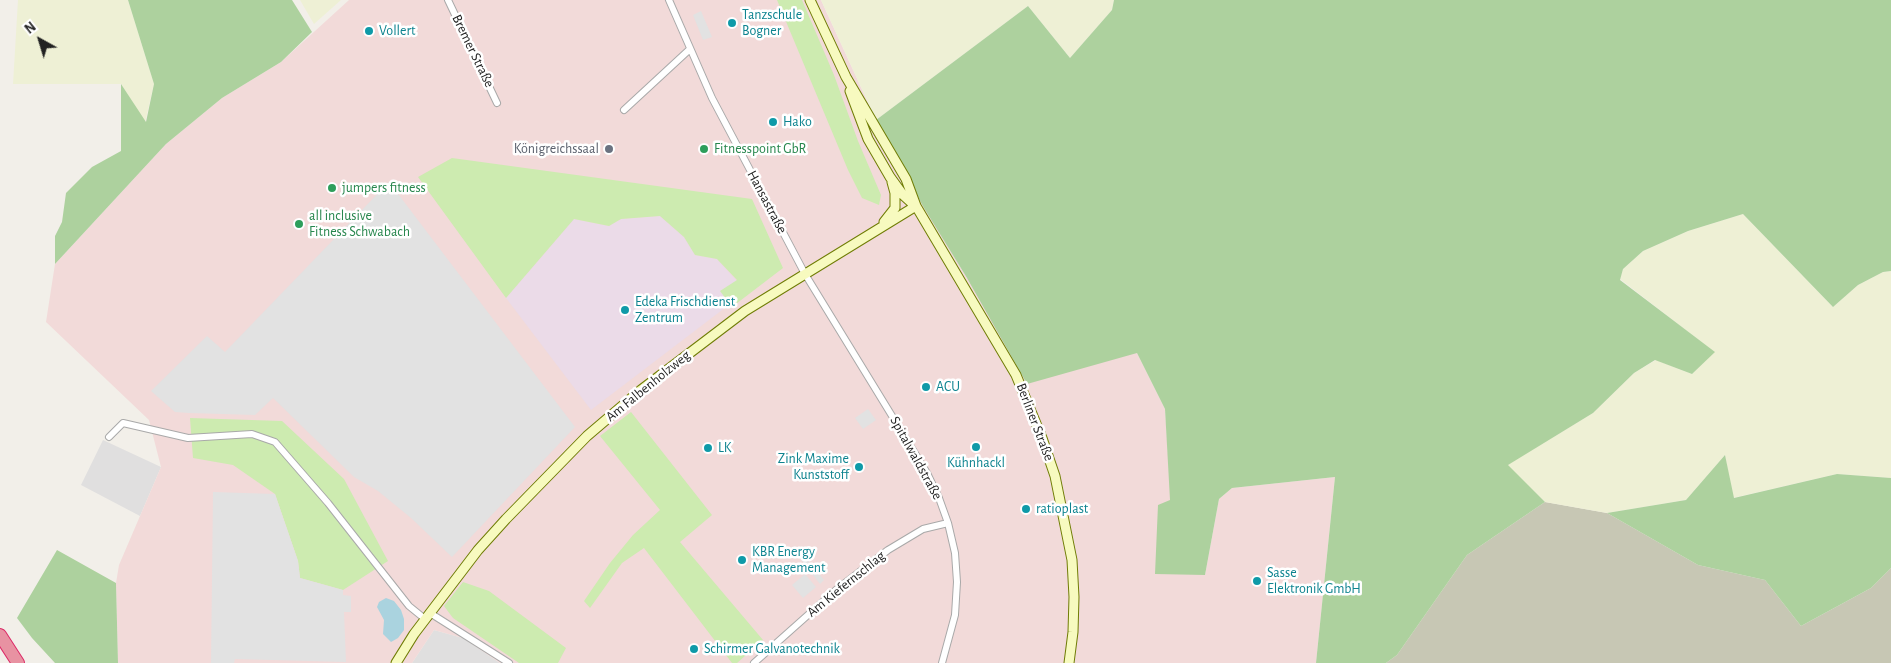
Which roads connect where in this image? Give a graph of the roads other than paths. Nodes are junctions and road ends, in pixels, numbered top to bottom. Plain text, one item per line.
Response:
1 (448, 0) edge
2 (669, 0) edge
3 (810, 0) edge
4 (690, 49) junction
5 (846, 77) junction
6 (497, 103) dead end
7 (624, 110) dead end
8 (890, 177) junction
9 (916, 206) junction
10 (873, 233) junction
11 (805, 274) junction
12 (109, 437) dead end
13 (948, 523) junction
14 (428, 616) junction
15 (0, 635) edge
16 (18, 663) edge
17 (396, 663) edge
18 (509, 663) edge
19 (754, 663) edge
20 (942, 663) edge
21 (1069, 663) edge

1 - 6 street, Bremer Straße
2 - 4 street, Hansastraße
3 - 5 main road, Berliner Straße
4 - 7 street
4 - 11 street, Hansastraße
5 - 8 main road, Berliner Straße
5 - 9 main road, Berliner Straße
8 - 9 main road, Berliner Straße
8 - 10 main road
9 - 10 main road, Am Falbenholzweg
9 - 21 main road, Berliner Straße
10 - 11 main road, Am Falbenholzweg
11 - 13 street, Spitalwaldstraße
11 - 14 main road, Am Falbenholzweg
12 - 14 street
13 - 19 street, Am Kiefernschlag
13 - 20 street, Spitalwaldstraße
14 - 17 main road, Am Falbenholzweg
14 - 18 street
15 - 16 highway

